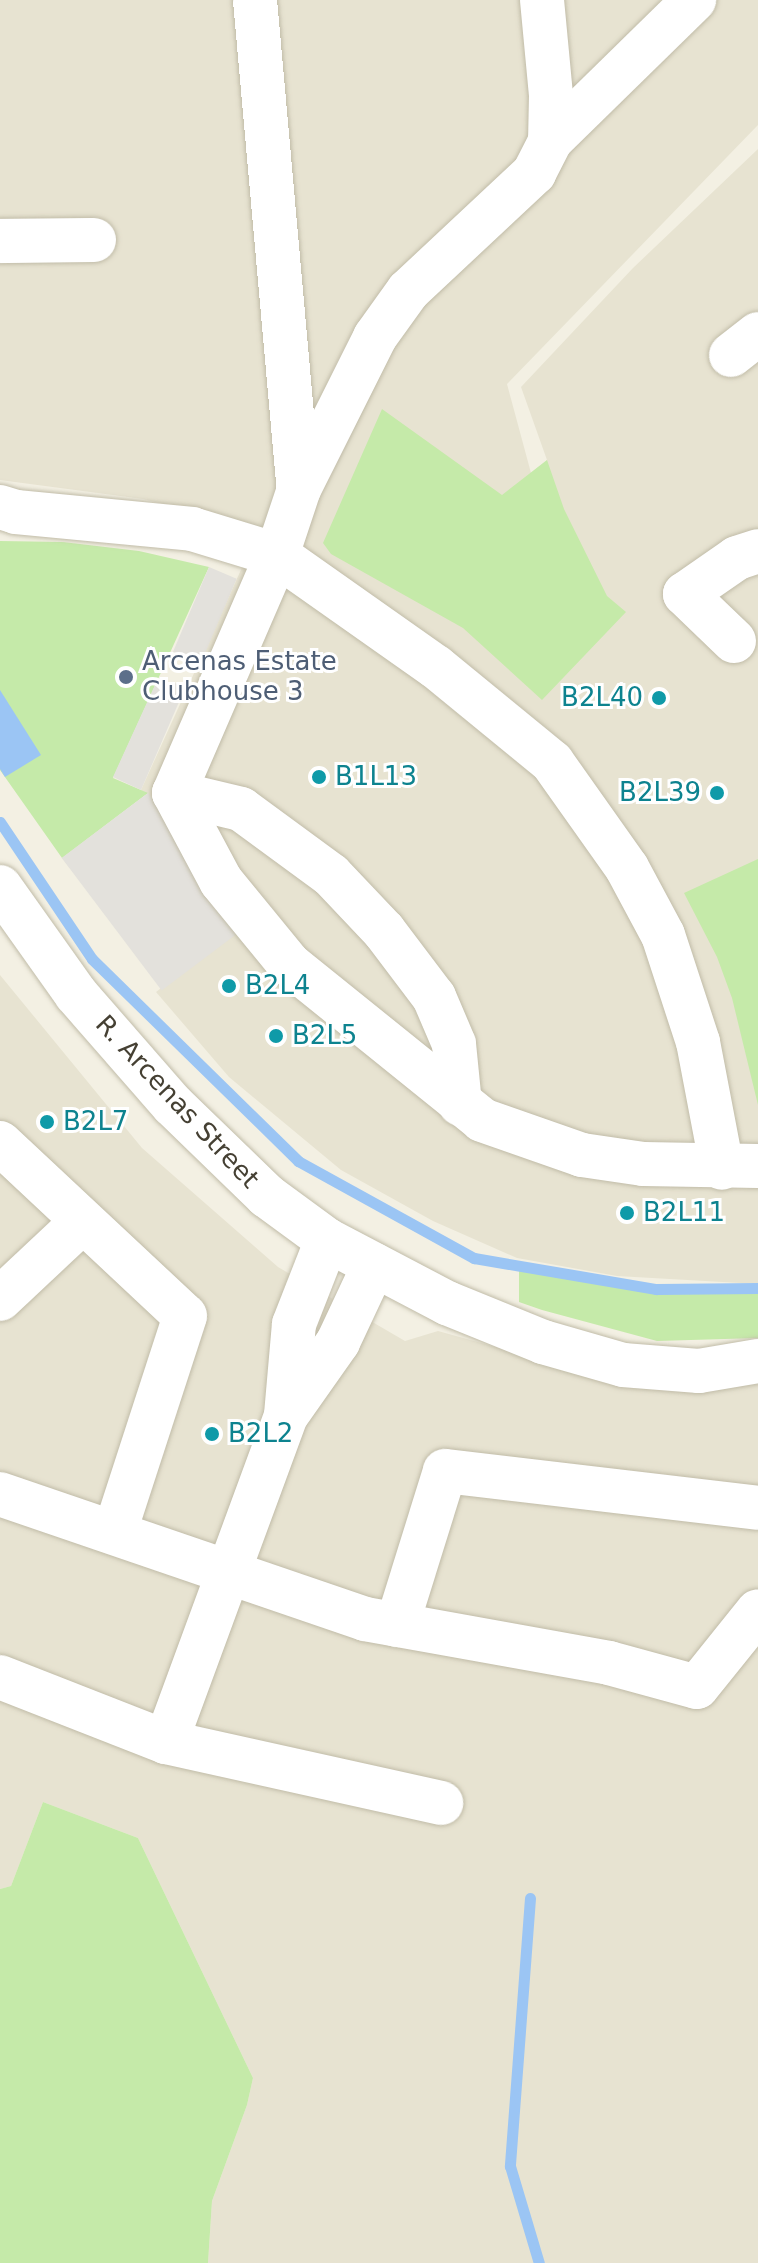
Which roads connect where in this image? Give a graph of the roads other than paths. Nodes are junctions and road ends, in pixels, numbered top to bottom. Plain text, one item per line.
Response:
1 (255, 0) edge
2 (542, 0) edge
3 (694, 0) edge
4 (550, 141) junction
5 (94, 240) dead end
6 (0, 241) edge
7 (299, 489) junction
8 (5, 512) edge
9 (758, 551) edge
10 (277, 555) junction
11 (734, 641) dead end
12 (174, 793) junction
13 (0, 887) edge
14 (460, 1104) junction
15 (0, 1143) edge
16 (740, 1167) edge
17 (82, 1222) junction
18 (327, 1240) junction
19 (374, 1265) junction
20 (0, 1299) edge
21 (758, 1361) edge
22 (286, 1415) junction
23 (0, 1494) edge
24 (758, 1510) edge
25 (115, 1532) junction
26 (229, 1572) junction
27 (758, 1611) edge
28 (397, 1625) junction
29 (0, 1677) edge
30 (166, 1742) junction
31 (441, 1803) dead end

1 - 7 street
2 - 4 street
3 - 4 street
4 - 7 street
5 - 6 street
7 - 10 street
8 - 10 street
9 - 11 street
10 - 12 street
10 - 16 street
12 - 14 street
12 - 14 street
13 - 18 street, R. Arcenas Street
14 - 16 street
15 - 17 street
17 - 20 street
17 - 25 street
18 - 19 street, R. Arcenas Street
18 - 22 street
19 - 21 street, R. Arcenas Street
19 - 22 street
22 - 26 street
23 - 25 street
24 - 28 street
25 - 26 street
26 - 28 street
26 - 30 street
27 - 28 street
29 - 30 street
30 - 31 street

